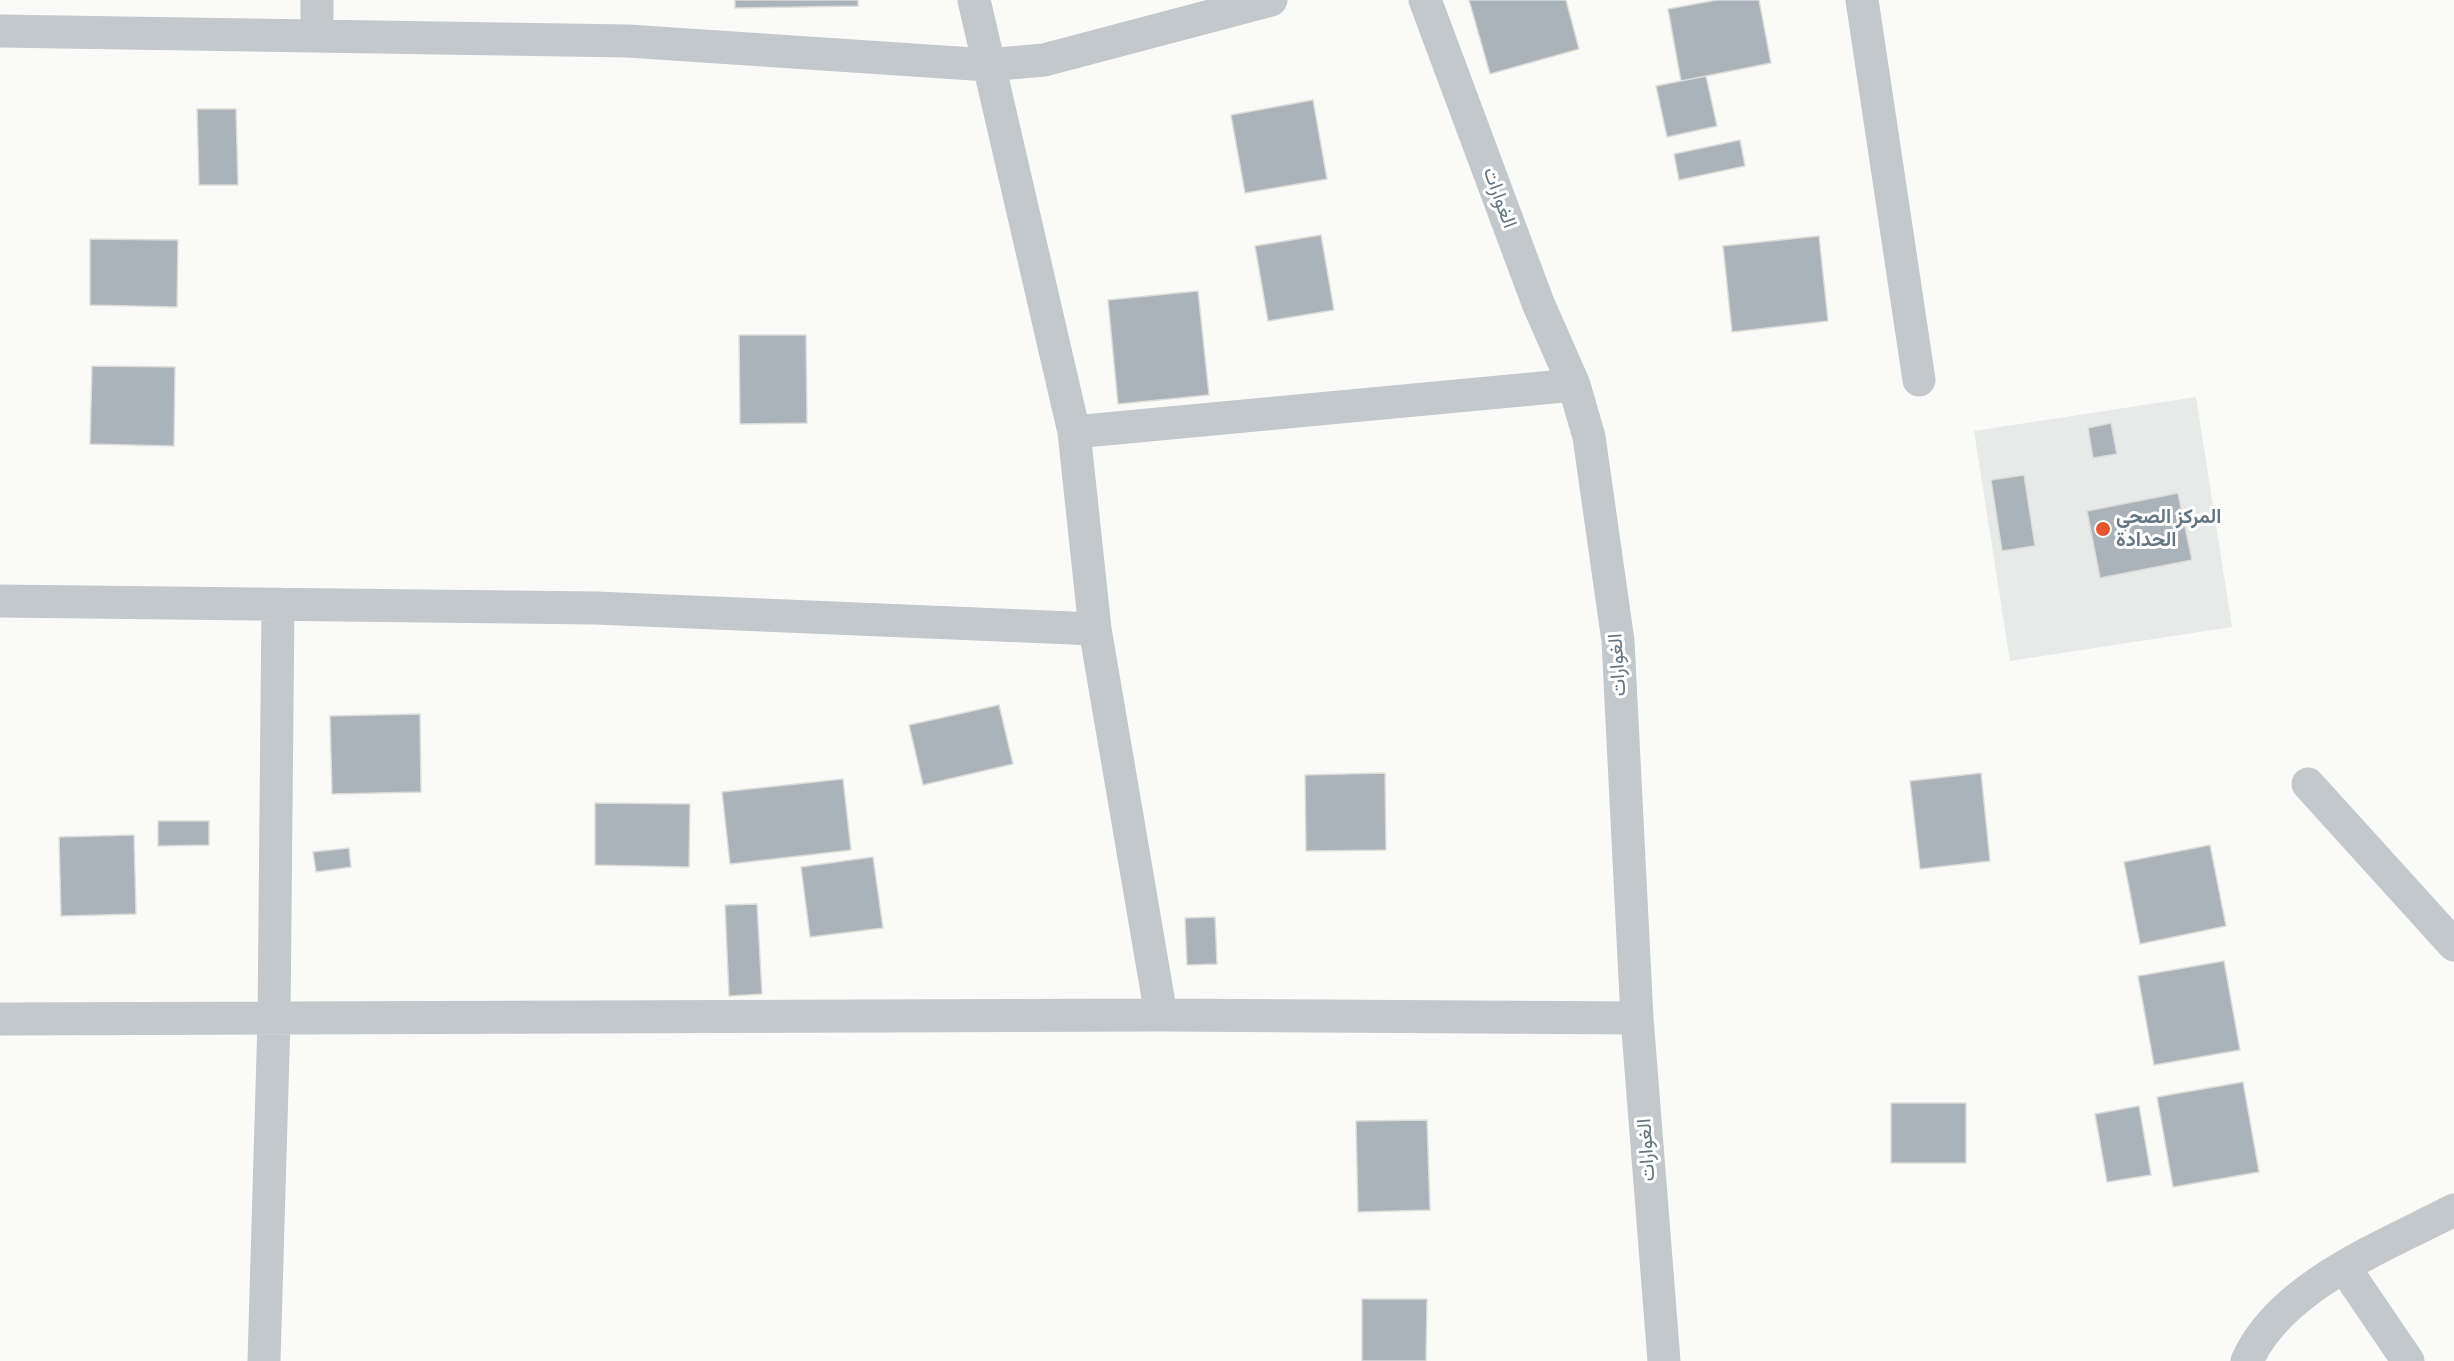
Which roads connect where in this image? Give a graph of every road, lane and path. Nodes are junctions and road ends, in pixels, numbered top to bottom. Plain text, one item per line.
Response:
1 (317, 0) edge
2 (974, 0) edge
3 (1271, 0) edge
4 (1425, 0) edge
5 (1862, 0) edge
6 (0, 31) edge
7 (317, 36) junction
8 (988, 65) junction
9 (1919, 380) dead end
10 (1574, 385) junction
11 (1074, 432) junction
12 (0, 601) edge
13 (278, 604) junction
14 (1095, 629) junction
15 (2308, 784) dead end
16 (2454, 945) edge
17 (1161, 1015) junction
18 (1637, 1018) junction
19 (0, 1019) edge
20 (274, 1020) junction
21 (2454, 1210) edge
22 (2344, 1267) junction
23 (264, 1361) edge
24 (1664, 1361) edge
25 (2247, 1361) edge
26 (2408, 1361) edge

1 - 7 street
2 - 8 street
3 - 8 street
4 - 10 street, الغوارات
5 - 9 street
6 - 7 street
7 - 8 street
8 - 11 street
10 - 11 street
10 - 18 street, الغوارات
11 - 14 street
12 - 13 street
13 - 14 street
13 - 20 street
14 - 17 street
15 - 16 street
17 - 18 street
17 - 20 street
18 - 24 street, الغوارات
19 - 20 street
20 - 23 street
21 - 22 street
22 - 25 street
22 - 26 street

